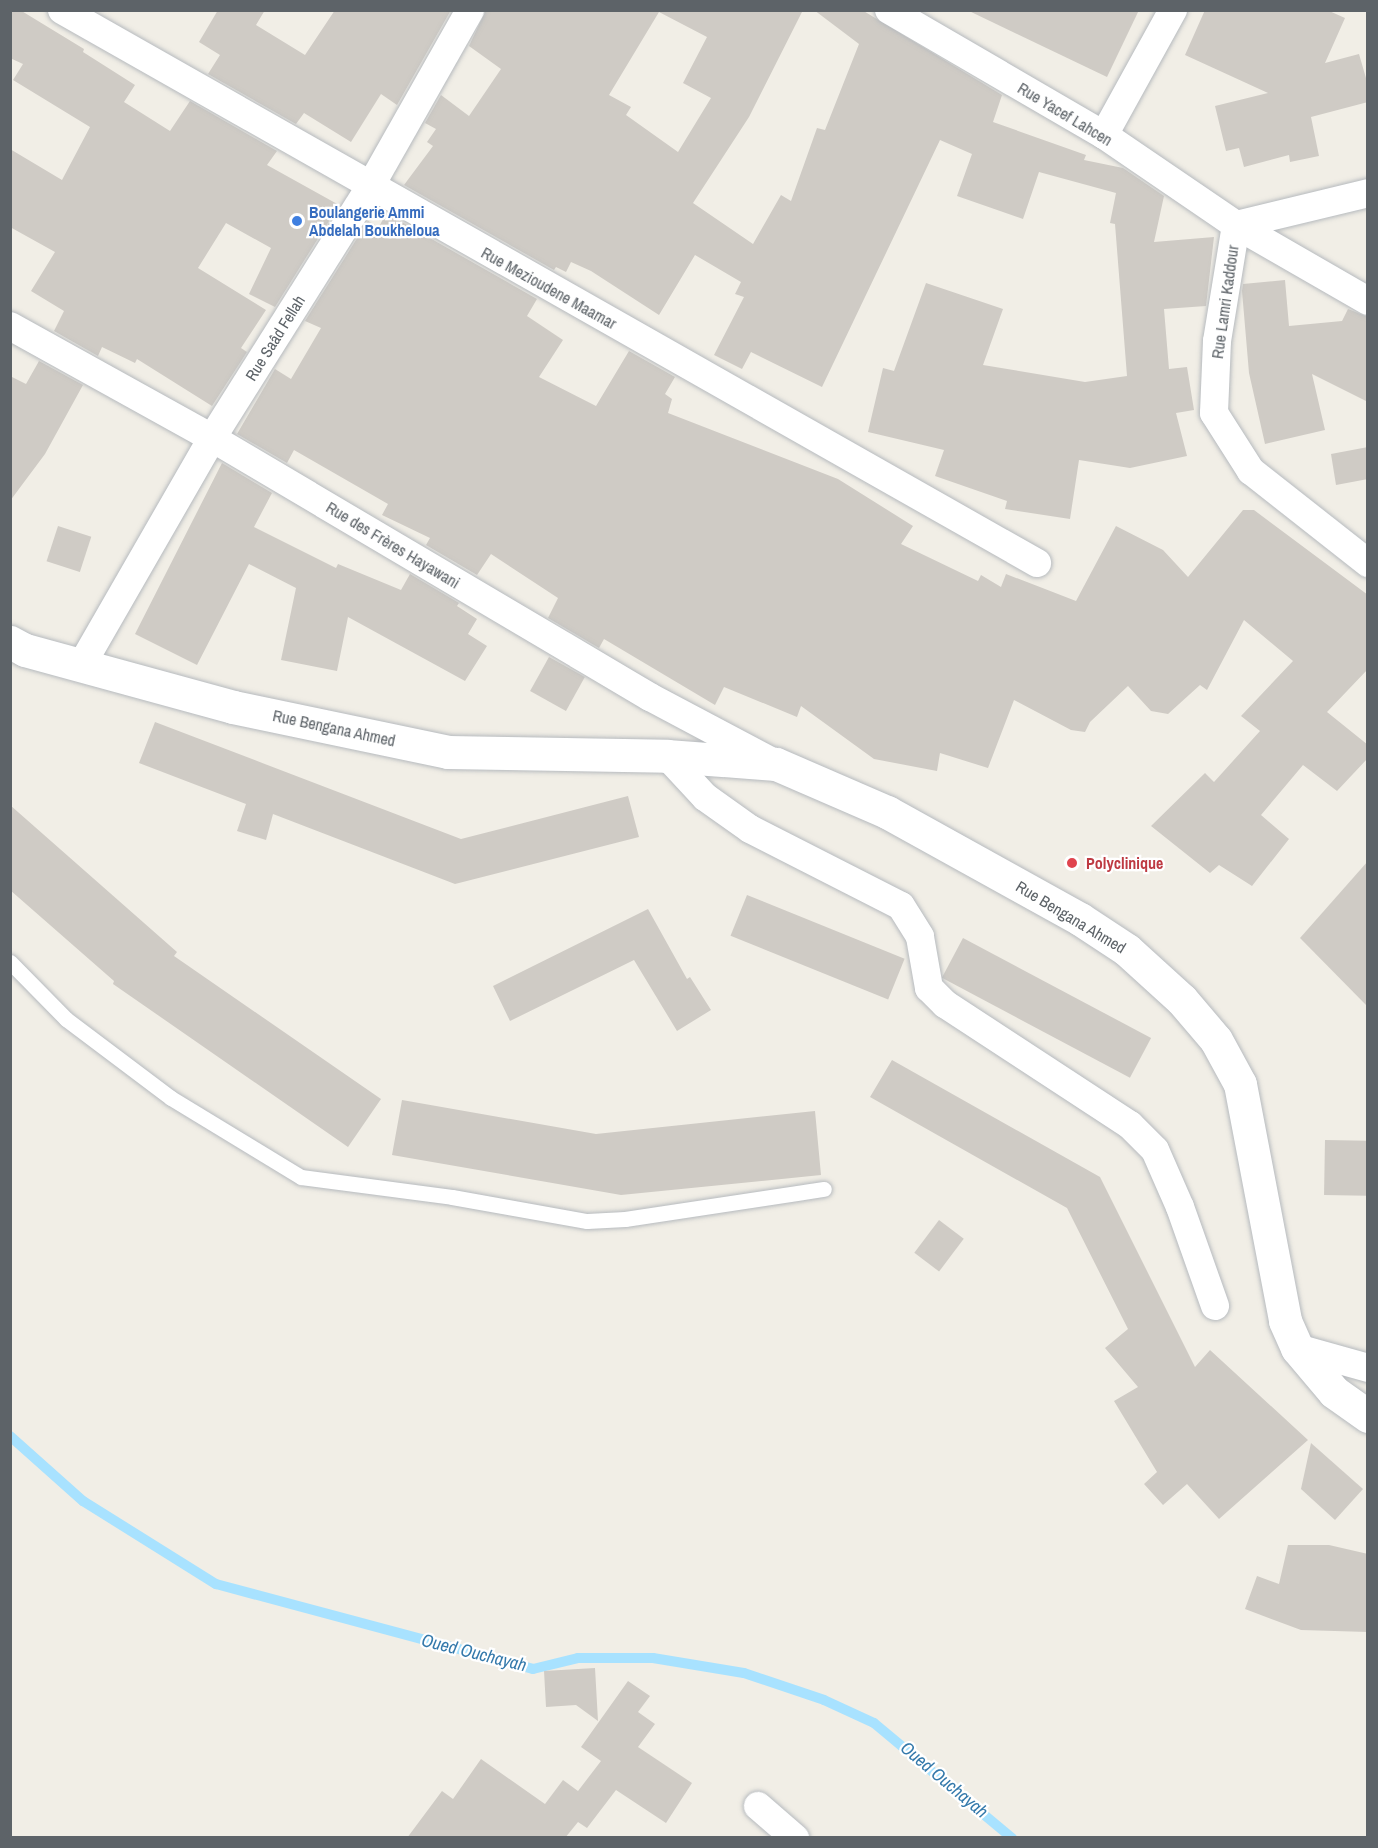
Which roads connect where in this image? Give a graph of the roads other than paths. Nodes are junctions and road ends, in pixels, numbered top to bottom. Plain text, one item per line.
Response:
1 (62, 10) edge
2 (470, 10) edge
3 (889, 10) edge
4 (1173, 10) edge
5 (1104, 135) junction
6 (370, 187) junction
7 (1368, 193) edge
8 (1236, 225) junction
9 (1368, 301) edge
10 (10, 326) edge
11 (212, 438) junction
12 (1037, 563) dead end
13 (1368, 563) edge
14 (10, 642) edge
15 (81, 666) junction
16 (667, 756) junction
17 (776, 764) junction
18 (10, 962) edge
19 (824, 1189) dead end
20 (1215, 1306) dead end
21 (1297, 1348) junction
22 (1368, 1368) edge
23 (1368, 1416) edge
24 (758, 1806) dead end
25 (795, 1838) edge

1 - 6 street, Rue Mezioudene Maamar
2 - 6 street, Rue Saâd Fellah
3 - 5 street, Rue Yacef Lahcen
4 - 5 street
5 - 8 street, Rue Yacef Lahcen
6 - 11 street, Rue Saâd Fellah
6 - 12 street, Rue Mezioudene Maamar
7 - 8 street
8 - 9 street, Rue Yacef Lahcen
8 - 13 street, Rue Lamri Kaddour
10 - 11 street, Rue des Frères Hayawani
11 - 15 street, Rue Saâd Fellah
11 - 17 street, Rue des Frères Hayawani
14 - 15 street, Rue Bengana Ahmed
15 - 16 street, Rue Bengana Ahmed
16 - 17 street, Rue Bengana Ahmed
16 - 20 street
17 - 21 street, Rue Bengana Ahmed
18 - 19 lane
21 - 22 street
21 - 23 street, Rue Bengana Ahmed
24 - 25 street

